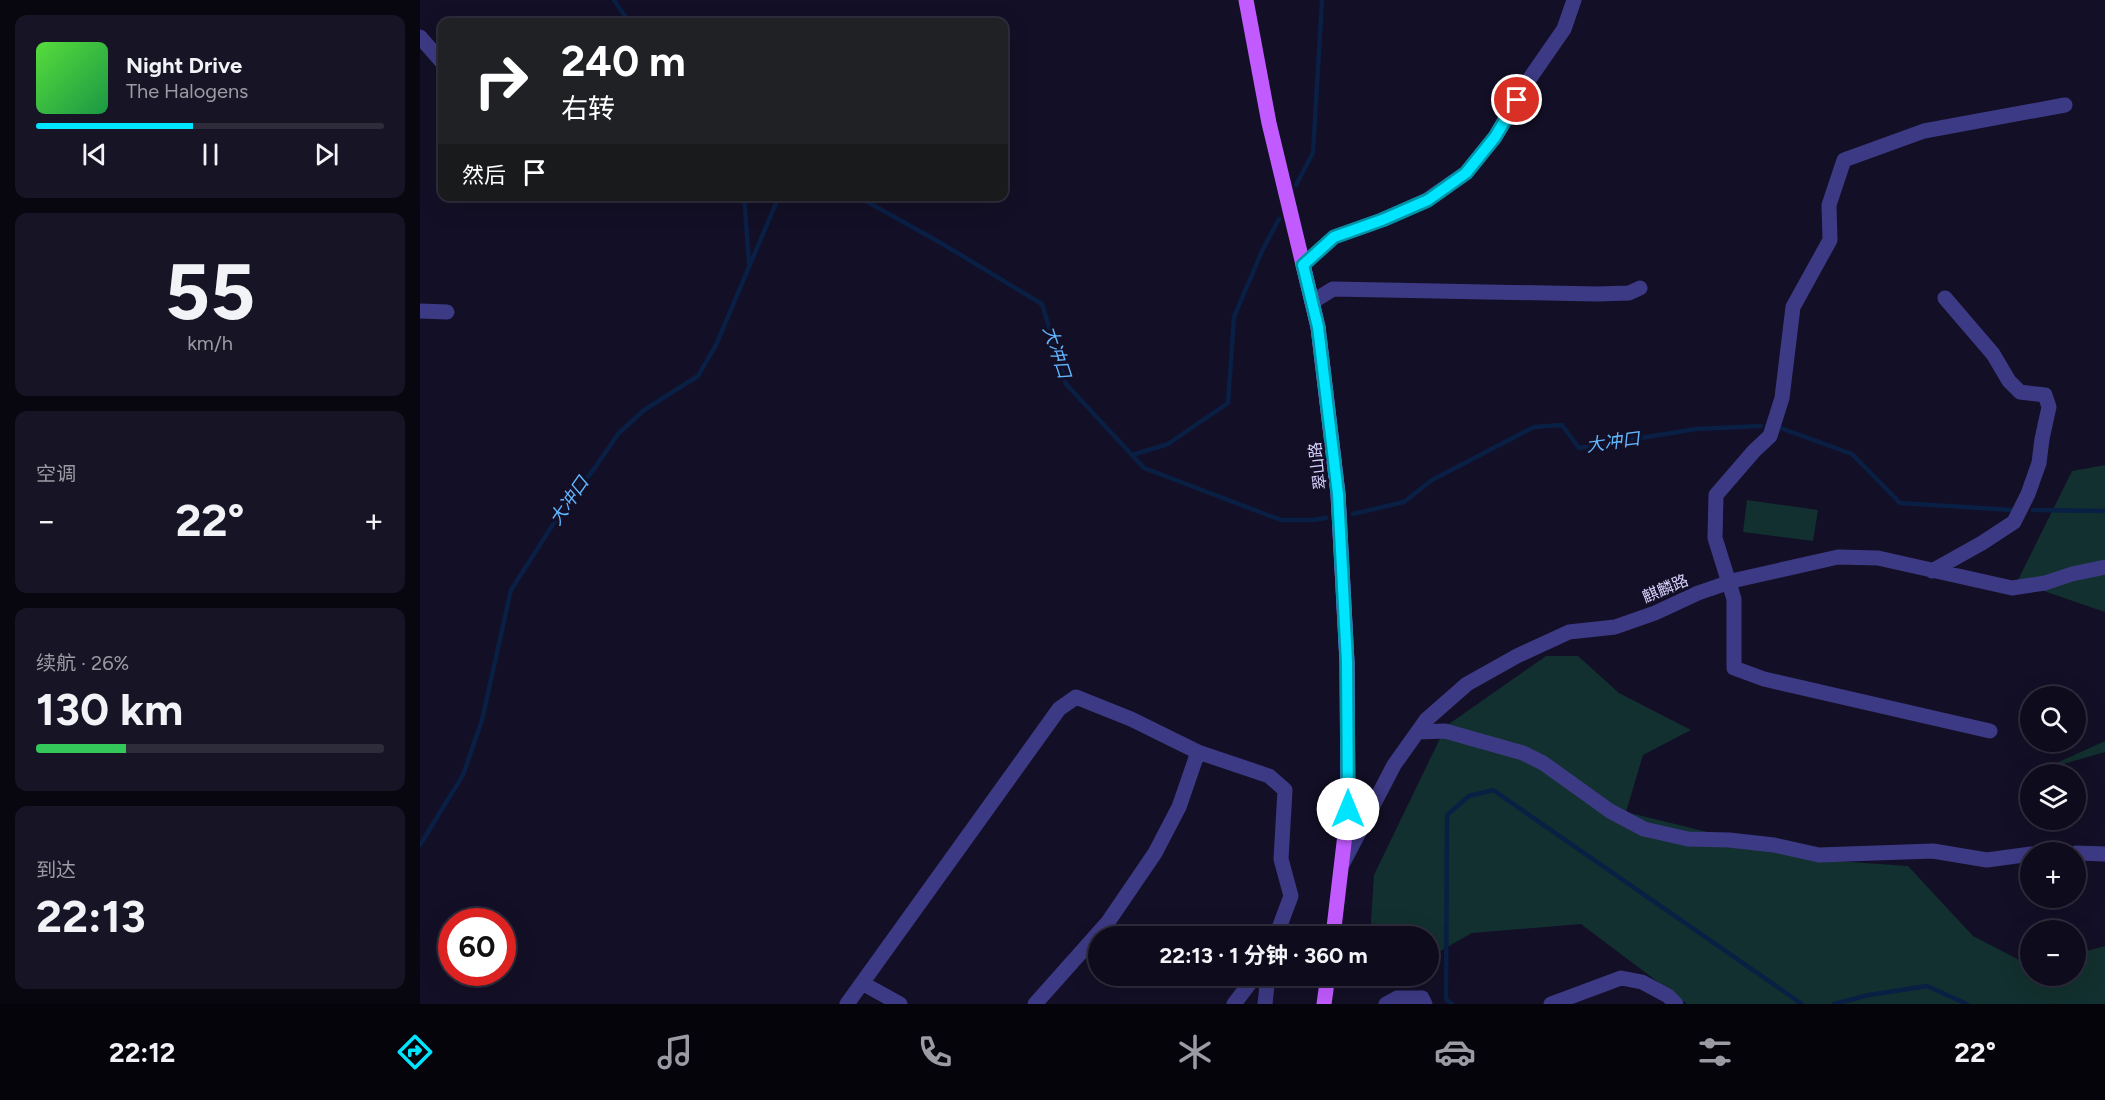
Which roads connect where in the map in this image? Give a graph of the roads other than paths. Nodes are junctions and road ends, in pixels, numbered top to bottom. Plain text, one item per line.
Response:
1 (1246, 0) edge
2 (1574, 0) edge
3 (420, 37) edge
4 (438, 57) edge
5 (2065, 105) dead end
6 (1303, 265) junction
7 (1640, 288) dead end
8 (1945, 298) dead end
9 (1312, 302) junction
10 (420, 311) edge
11 (447, 312) dead end
12 (2105, 567) edge
13 (1932, 571) junction
14 (1729, 582) junction
15 (1990, 731) dead end
16 (1418, 732) junction
17 (1198, 752) junction
18 (2086, 853) edge
19 (2105, 854) edge
20 (2020, 856) edge
21 (1341, 865) junction
22 (1280, 926) edge
23 (1334, 926) edge
24 (862, 983) junction
25 (1248, 986) edge
26 (1267, 986) edge
27 (1326, 986) edge
28 (847, 1004) edge
29 (900, 1004) edge
30 (1035, 1004) edge
31 (1234, 1004) edge
32 (1265, 1004) edge
33 (1324, 1004) edge
34 (1386, 1004) edge
35 (1425, 1004) edge
36 (1551, 1004) edge
37 (1676, 1004) edge

1 - 6 main road, 翠山路
2 - 6 street
3 - 4 street
5 - 14 street
6 - 9 main road, 翠山路
7 - 9 street
8 - 13 street
9 - 21 main road, 翠山路
10 - 11 street
12 - 13 street, 麒麟路
13 - 14 street, 麒麟路
14 - 15 street
14 - 16 street, 麒麟路
16 - 20 street
16 - 21 street, 麒麟路
17 - 22 street
17 - 24 street
17 - 30 street
18 - 19 street
21 - 23 main road, 翠山路
24 - 28 street
24 - 29 street
25 - 31 street
26 - 32 street
27 - 33 main road
34 - 35 street
36 - 37 street

